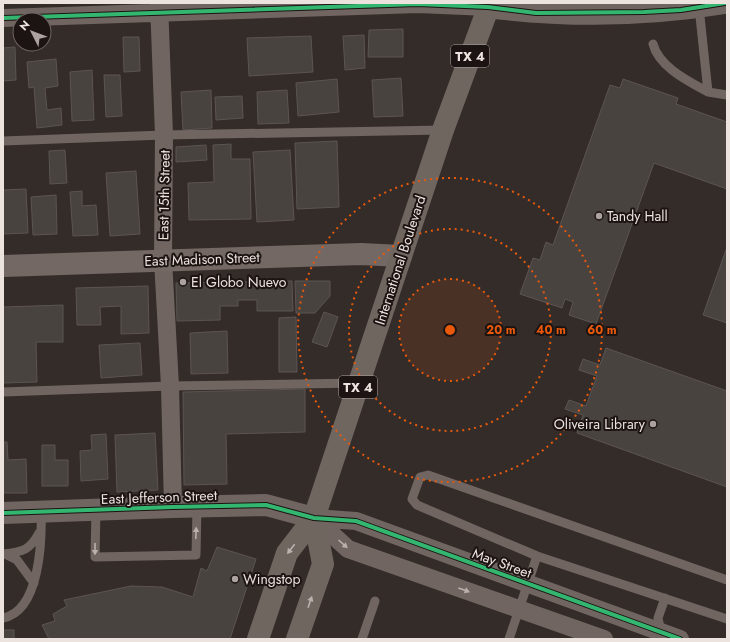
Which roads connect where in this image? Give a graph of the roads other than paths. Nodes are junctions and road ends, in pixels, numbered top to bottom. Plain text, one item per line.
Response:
1 (418, 3) edge
2 (725, 3) edge
3 (489, 5) edge
4 (160, 7) edge
5 (687, 7) edge
6 (3, 18) edge
7 (653, 44) dead end
8 (708, 92) junction
9 (727, 95) edge
10 (443, 130) junction
11 (164, 135) junction
12 (3, 141) edge
13 (401, 256) junction
14 (163, 260) junction
15 (3, 266) edge
16 (359, 383) junction
17 (170, 386) junction
18 (3, 392) edge
19 (197, 506) junction
20 (173, 507) junction
21 (96, 510) junction
22 (3, 513) edge
23 (314, 518) junction
24 (41, 520) junction
25 (4, 554) edge
26 (537, 556) junction
27 (727, 580) edge
28 (34, 583) junction
29 (528, 585) junction
30 (665, 598) junction
31 (375, 601) dead end
32 (520, 610) junction
33 (3, 618) edge
34 (727, 619) edge
35 (660, 636) edge
36 (258, 639) edge
37 (297, 639) edge
38 (362, 639) edge
39 (509, 639) edge
40 (604, 639) edge
41 (680, 639) edge

1 - 3 street
1 - 4 street
2 - 5 street
3 - 5 street
3 - 10 main road, International Boulevard / TX 4
4 - 6 street
4 - 11 street, East 15th Street
5 - 8 lane
7 - 8 lane
8 - 9 lane
10 - 11 lane
10 - 13 main road, International Boulevard / TX 4
11 - 12 lane
11 - 14 street, East 15th Street
13 - 14 main road, East Madison Street
13 - 16 main road, International Boulevard / TX 4
14 - 15 main road, East Madison Street
14 - 17 street, East 15th Street
16 - 17 lane
16 - 23 main road, International Boulevard / TX 4
17 - 18 lane
17 - 20 street, East 15th Street
19 - 20 street, East Jefferson Street
21 -> 19 lane
19 - 23 street, East Jefferson Street
20 - 21 street, East Jefferson Street
21 - 24 street, East Jefferson Street
22 - 24 street, East Jefferson Street
23 - 29 street, May Street
23 -> 32 street
23 -> 36 main road, International Boulevard / TX 4
37 -> 23 main road, International Boulevard / TX 4
24 - 25 lane
24 - 28 lane
25 - 28 lane
26 - 27 lane
26 - 29 lane
26 - 30 lane
28 - 33 lane
29 - 32 lane
29 - 35 street, May Street
30 - 34 lane
30 - 35 lane
31 - 38 lane
32 - 39 lane
32 - 40 street
35 - 41 street, May Street

